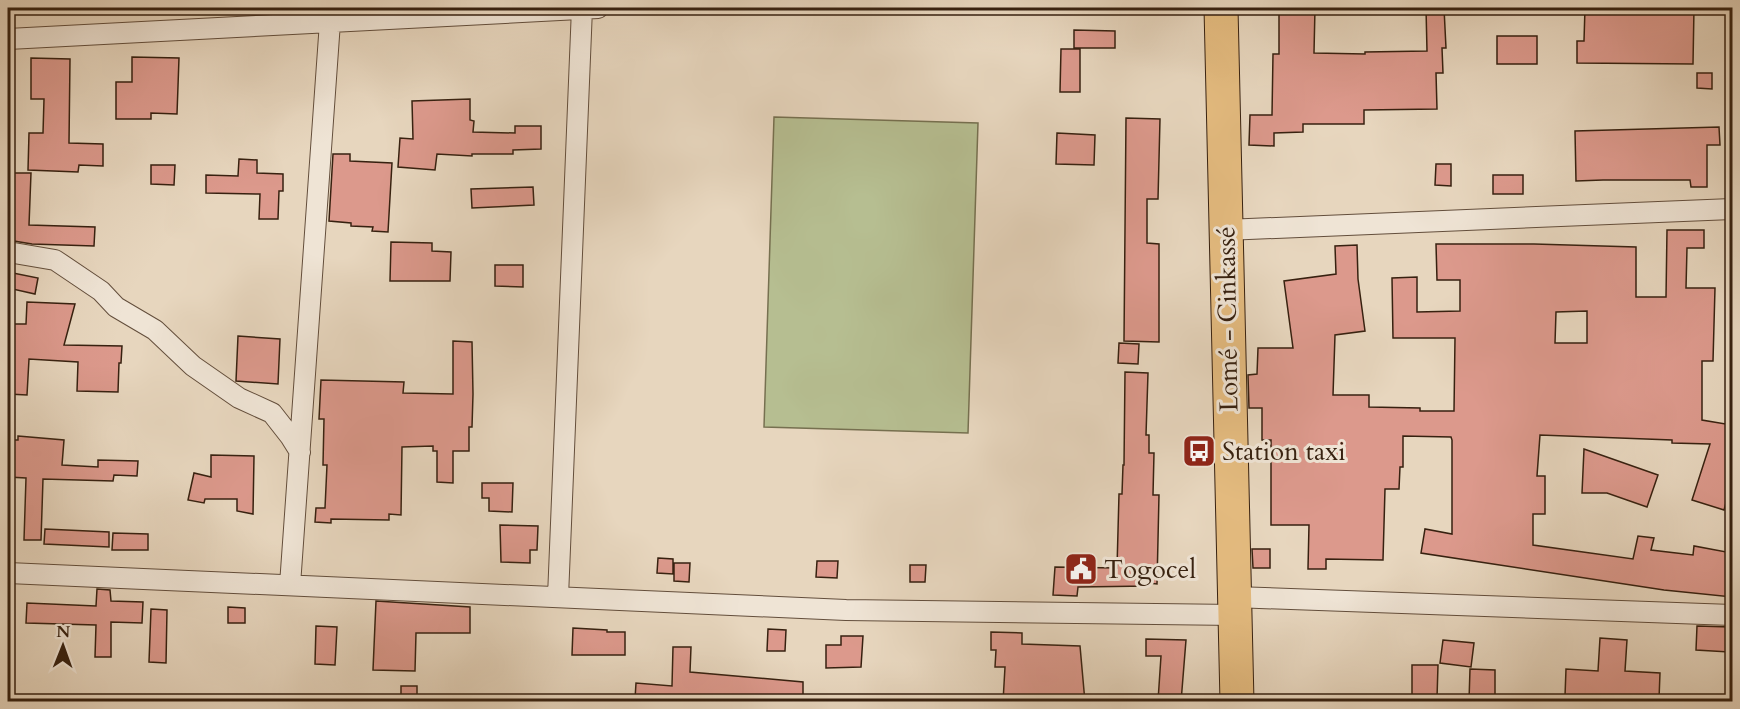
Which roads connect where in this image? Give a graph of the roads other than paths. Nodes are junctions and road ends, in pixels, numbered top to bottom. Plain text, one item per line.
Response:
1 (590, 8) edge
2 (1221, 8) edge
3 (330, 22) junction
4 (8, 39) edge
5 (1732, 209) edge
6 (1225, 230) junction
7 (8, 252) edge
8 (300, 452) junction
9 (8, 573) edge
10 (290, 585) junction
11 (558, 597) junction
12 (1235, 606) junction
13 (1732, 615) edge
14 (1237, 702) edge

1 - 3 street
1 - 11 street
2 - 6 highway, Lomé - Cinkassé
3 - 4 street
3 - 8 street
5 - 6 street
6 - 12 highway, Lomé - Cinkassé
7 - 8 street
8 - 10 street
9 - 10 street
10 - 11 street
11 - 12 street
12 - 13 street
12 - 14 highway, Lomé - Cinkassé

